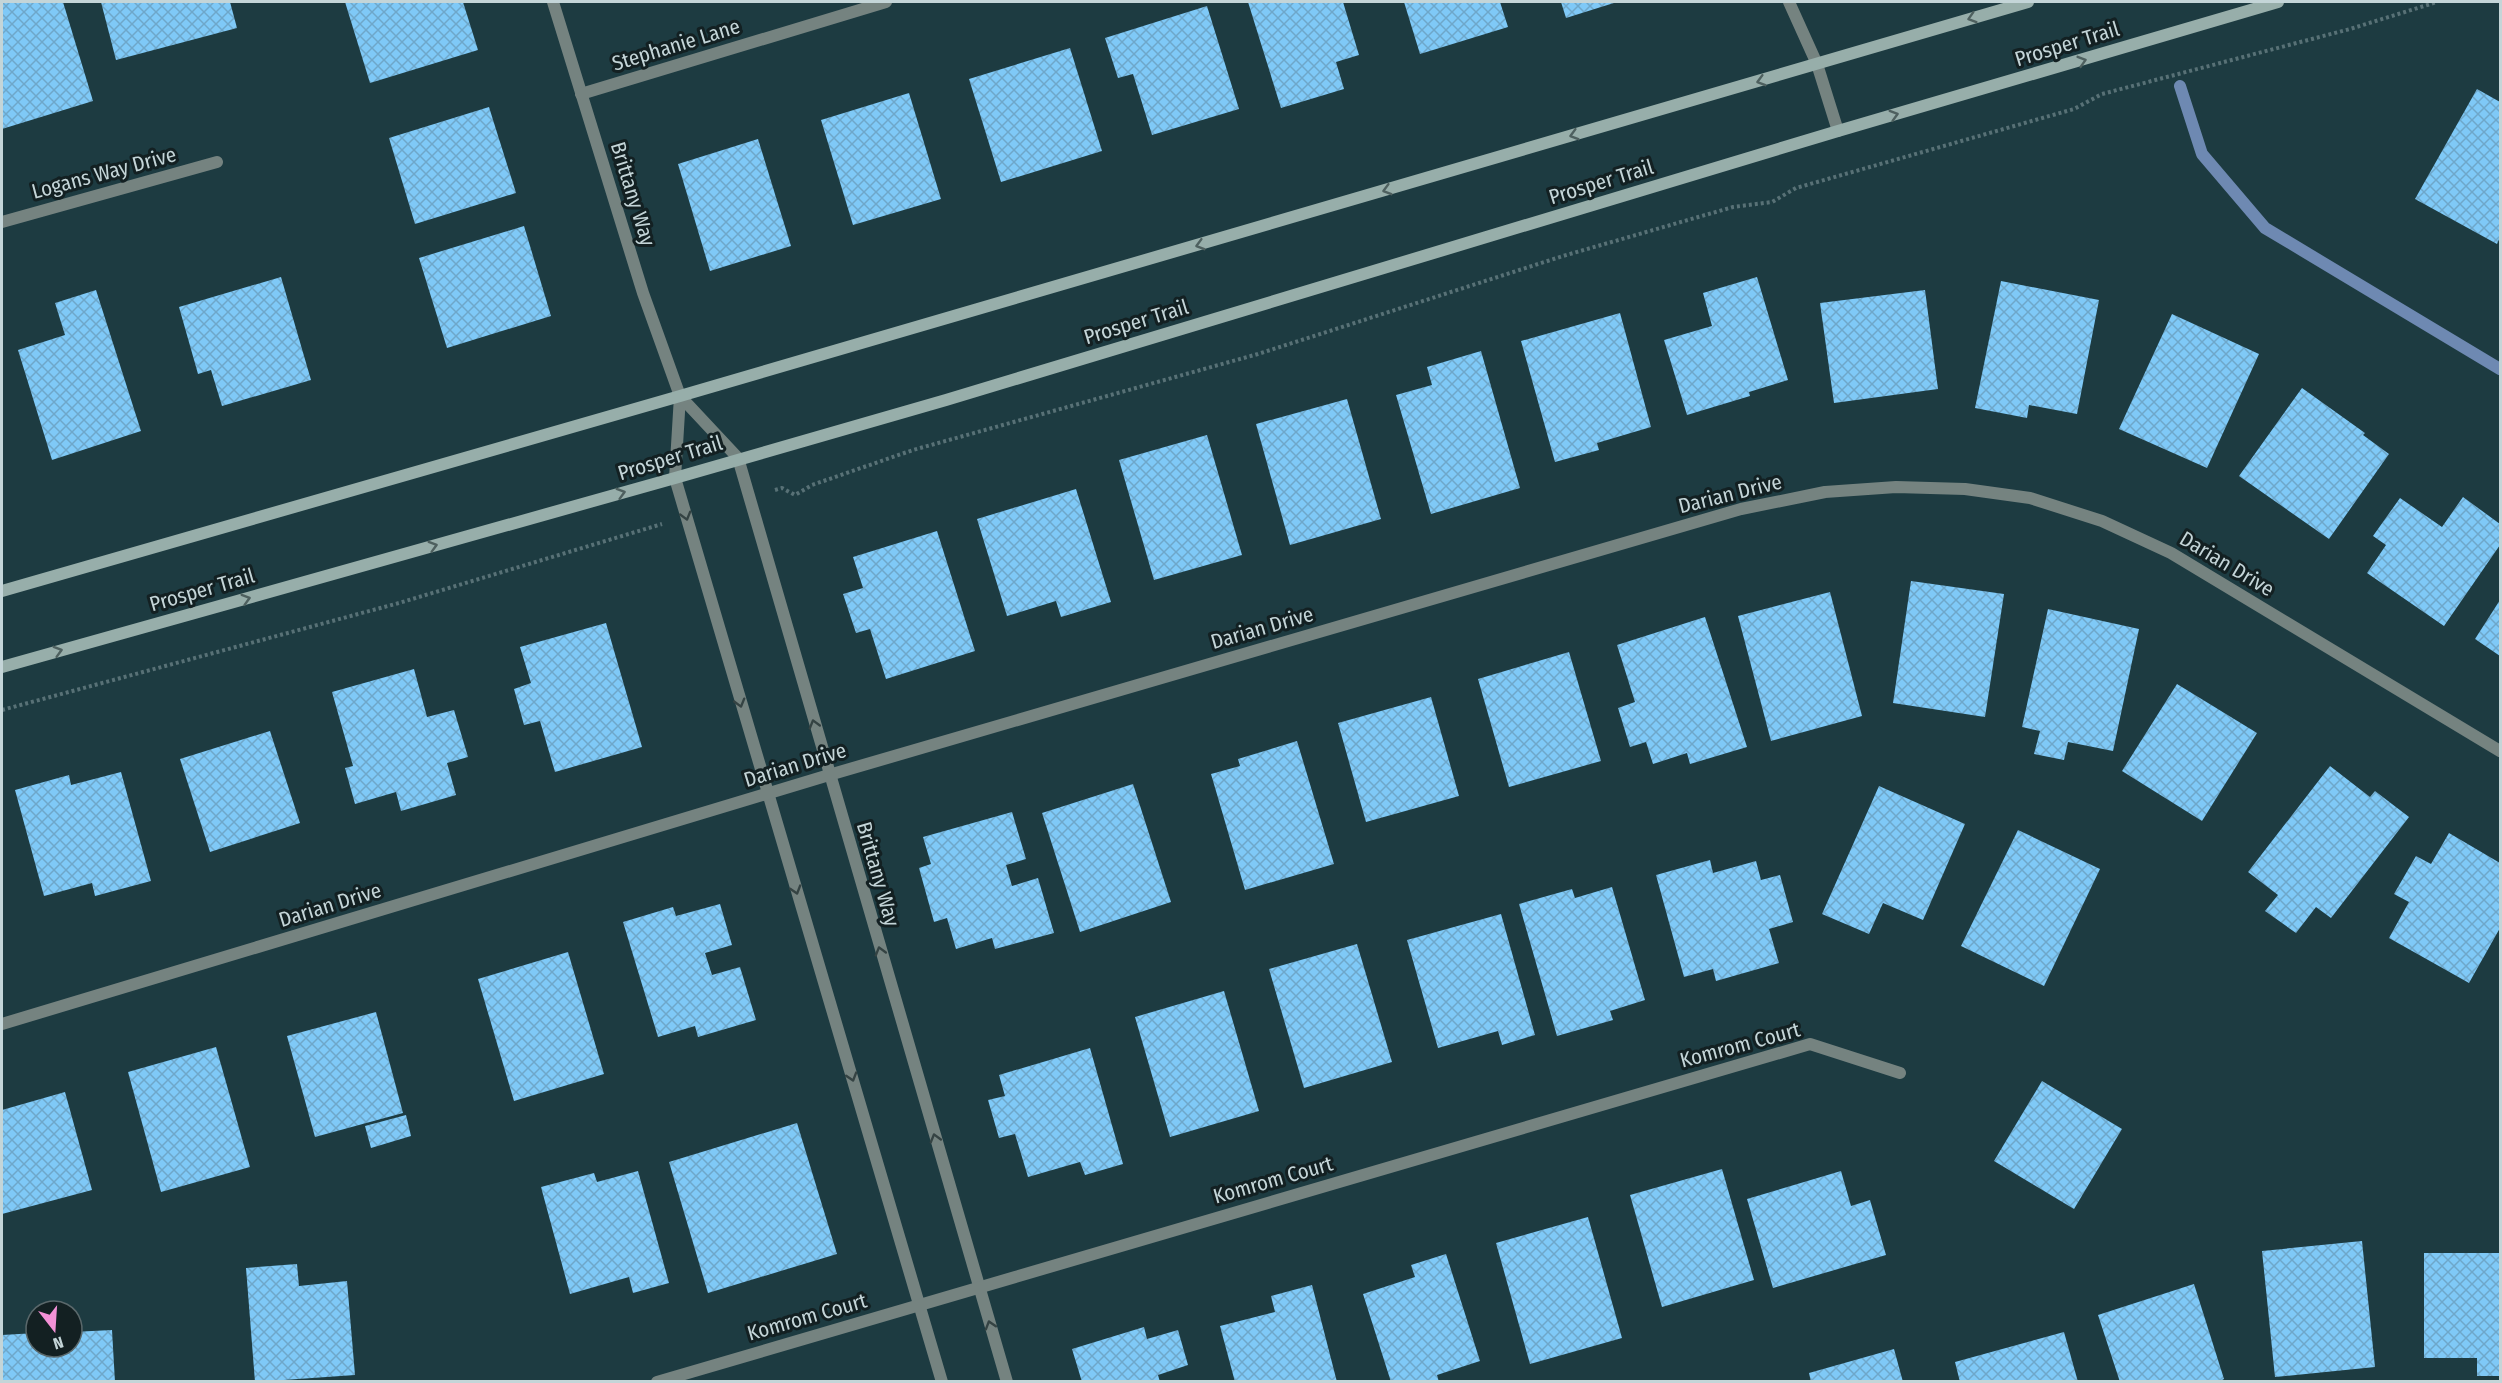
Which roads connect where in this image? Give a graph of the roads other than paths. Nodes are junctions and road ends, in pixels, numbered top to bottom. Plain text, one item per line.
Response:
1 (553, 2) edge
2 (886, 2) edge
3 (1789, 2) edge
4 (2028, 2) edge
5 (2278, 2) edge
6 (1817, 64) junction
7 (581, 94) junction
8 (1838, 131) junction
9 (217, 162) dead end
10 (2, 222) edge
11 (680, 396) junction
12 (738, 458) junction
13 (675, 478) junction
14 (2, 591) edge
15 (2, 667) edge
16 (2500, 751) edge
17 (829, 775) junction
18 (767, 794) junction
19 (2, 1024) edge
20 (1900, 1073) dead end
21 (978, 1287) junction
22 (920, 1305) junction
23 (657, 1382) edge
24 (942, 1382) edge
25 (1006, 1382) edge

1 - 7 street, Brittany Way
2 - 7 street, Stephanie Lane
3 - 6 street
4 -> 6 main road
8 -> 5 main road, Prosper Trail
6 - 8 street
6 -> 11 main road
7 - 11 street, Brittany Way
8 - 12 main road, Prosper Trail
9 - 10 street, Logans Way Drive
11 - 12 street, Brittany Way
11 - 13 street, Brittany Way
11 - 14 main road
12 - 13 main road, Prosper Trail
17 -> 12 street, Brittany Way
15 -> 13 main road, Prosper Trail
13 -> 18 street, Brittany Way
16 - 17 street, Darian Drive
17 - 18 street, Darian Drive
21 -> 17 street, Brittany Way
18 - 19 street, Darian Drive
18 -> 22 street, Brittany Way
20 - 21 street, Komrom Court
21 - 22 street, Komrom Court
25 -> 21 street, Brittany Way
22 - 23 street, Komrom Court
22 - 24 street, Brittany Way

